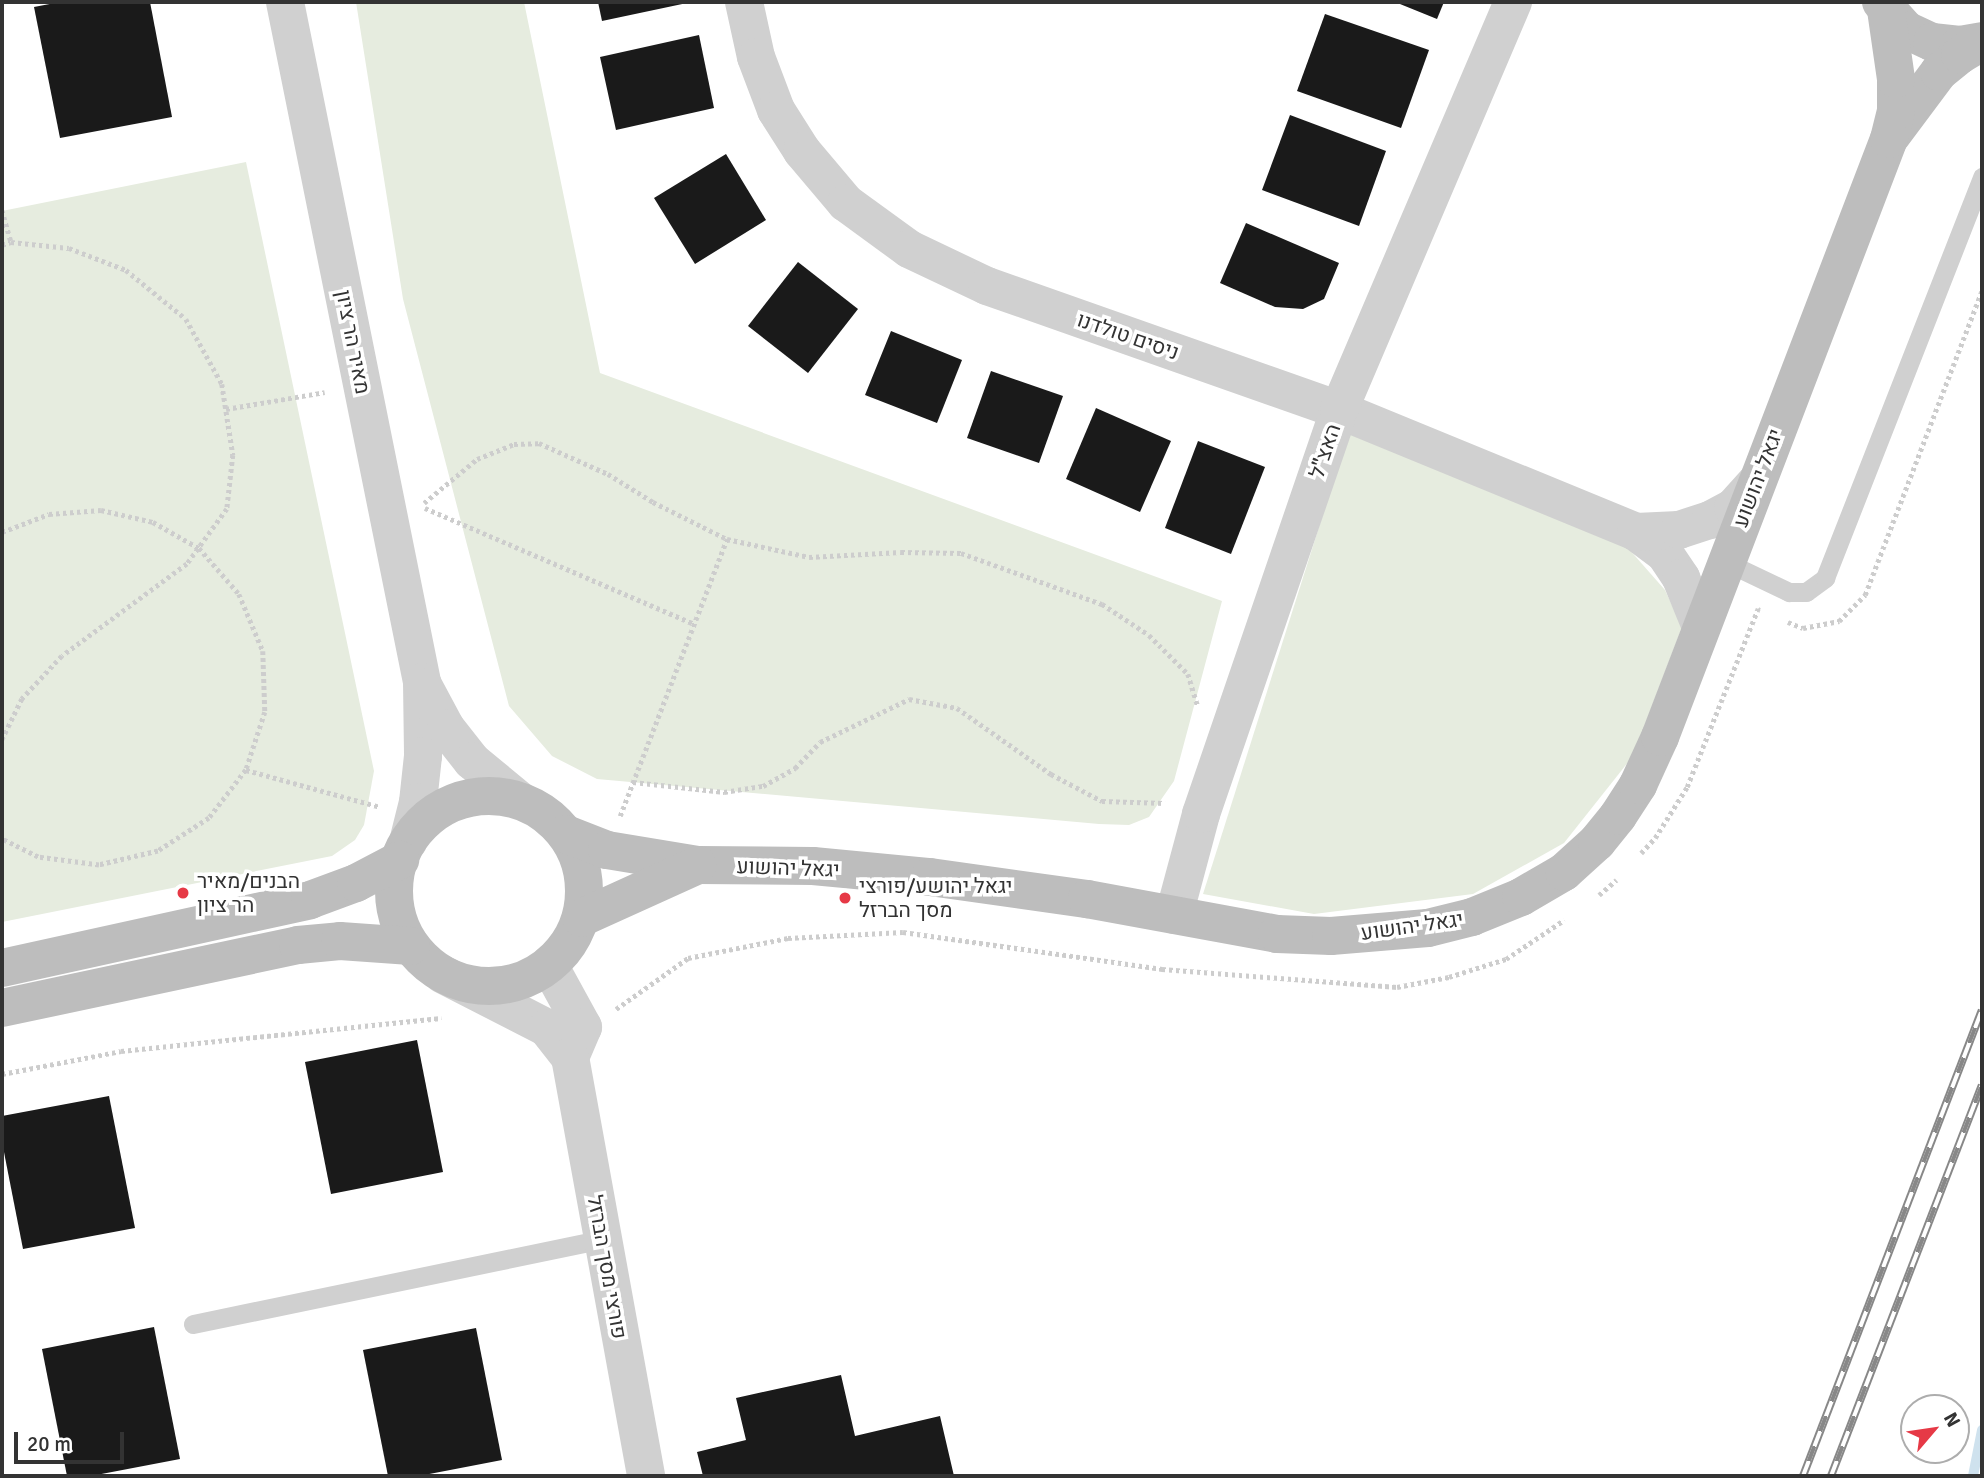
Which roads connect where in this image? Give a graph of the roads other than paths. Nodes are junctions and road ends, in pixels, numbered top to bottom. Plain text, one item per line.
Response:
1 (285, 2) edge
2 (744, 2) edge
3 (1513, 2) edge
4 (1883, 6) edge
5 (1982, 42) edge
6 (1889, 139) junction
7 (1982, 177) edge
8 (1339, 410) junction
9 (1757, 481) junction
10 (1636, 532) junction
11 (1726, 562) junction
12 (1701, 627) junction
13 (422, 682) junction
14 (519, 800) junction
15 (566, 834) junction
16 (407, 839) junction
17 (698, 865) junction
18 (1174, 915) junction
19 (581, 918) junction
20 (411, 946) junction
21 (549, 965) junction
22 (2, 968) edge
23 (442, 974) junction
24 (2, 1008) edge
25 (576, 1042) junction
26 (602, 1239) junction
27 (192, 1324) dead end
28 (646, 1476) edge

1 - 13 street, מאיר הר ציון
2 - 8 street, ניסים טולדנו
3 - 8 street, האצ"ל
4 - 5 street
4 - 6 street, יגאל יהושוע
5 - 6 street, יגאל יהושוע
6 - 9 street, יגאל יהושוע
7 - 11 lane
8 - 10 street, ניסים טולדנו
8 - 18 street, האצ"ל
9 - 10 street, ניסים טולדנו
9 - 11 street, יגאל יהושוע
10 - 12 street, ניסים טולדנו
11 - 12 street, יגאל יהושוע
12 - 18 street, יגאל יהושוע
13 - 14 street, מאיר הר ציון
13 - 16 street, מאיר הר ציון
14 - 15 street
14 - 16 street
15 - 17 street, יגאל יהושוע
15 - 19 street
16 - 20 street
16 - 22 street
17 - 18 street, יגאל יהושוע
17 - 19 street, יגאל יהושוע
19 - 21 street
20 - 23 street
20 - 24 street
21 - 23 street
21 - 25 street, פורצי מסך הברזל
23 - 25 street, פורצי מסך הברזל
25 - 26 street, פורצי מסך הברזל
26 - 27 lane
26 - 28 street, פורצי מסך הברזל

